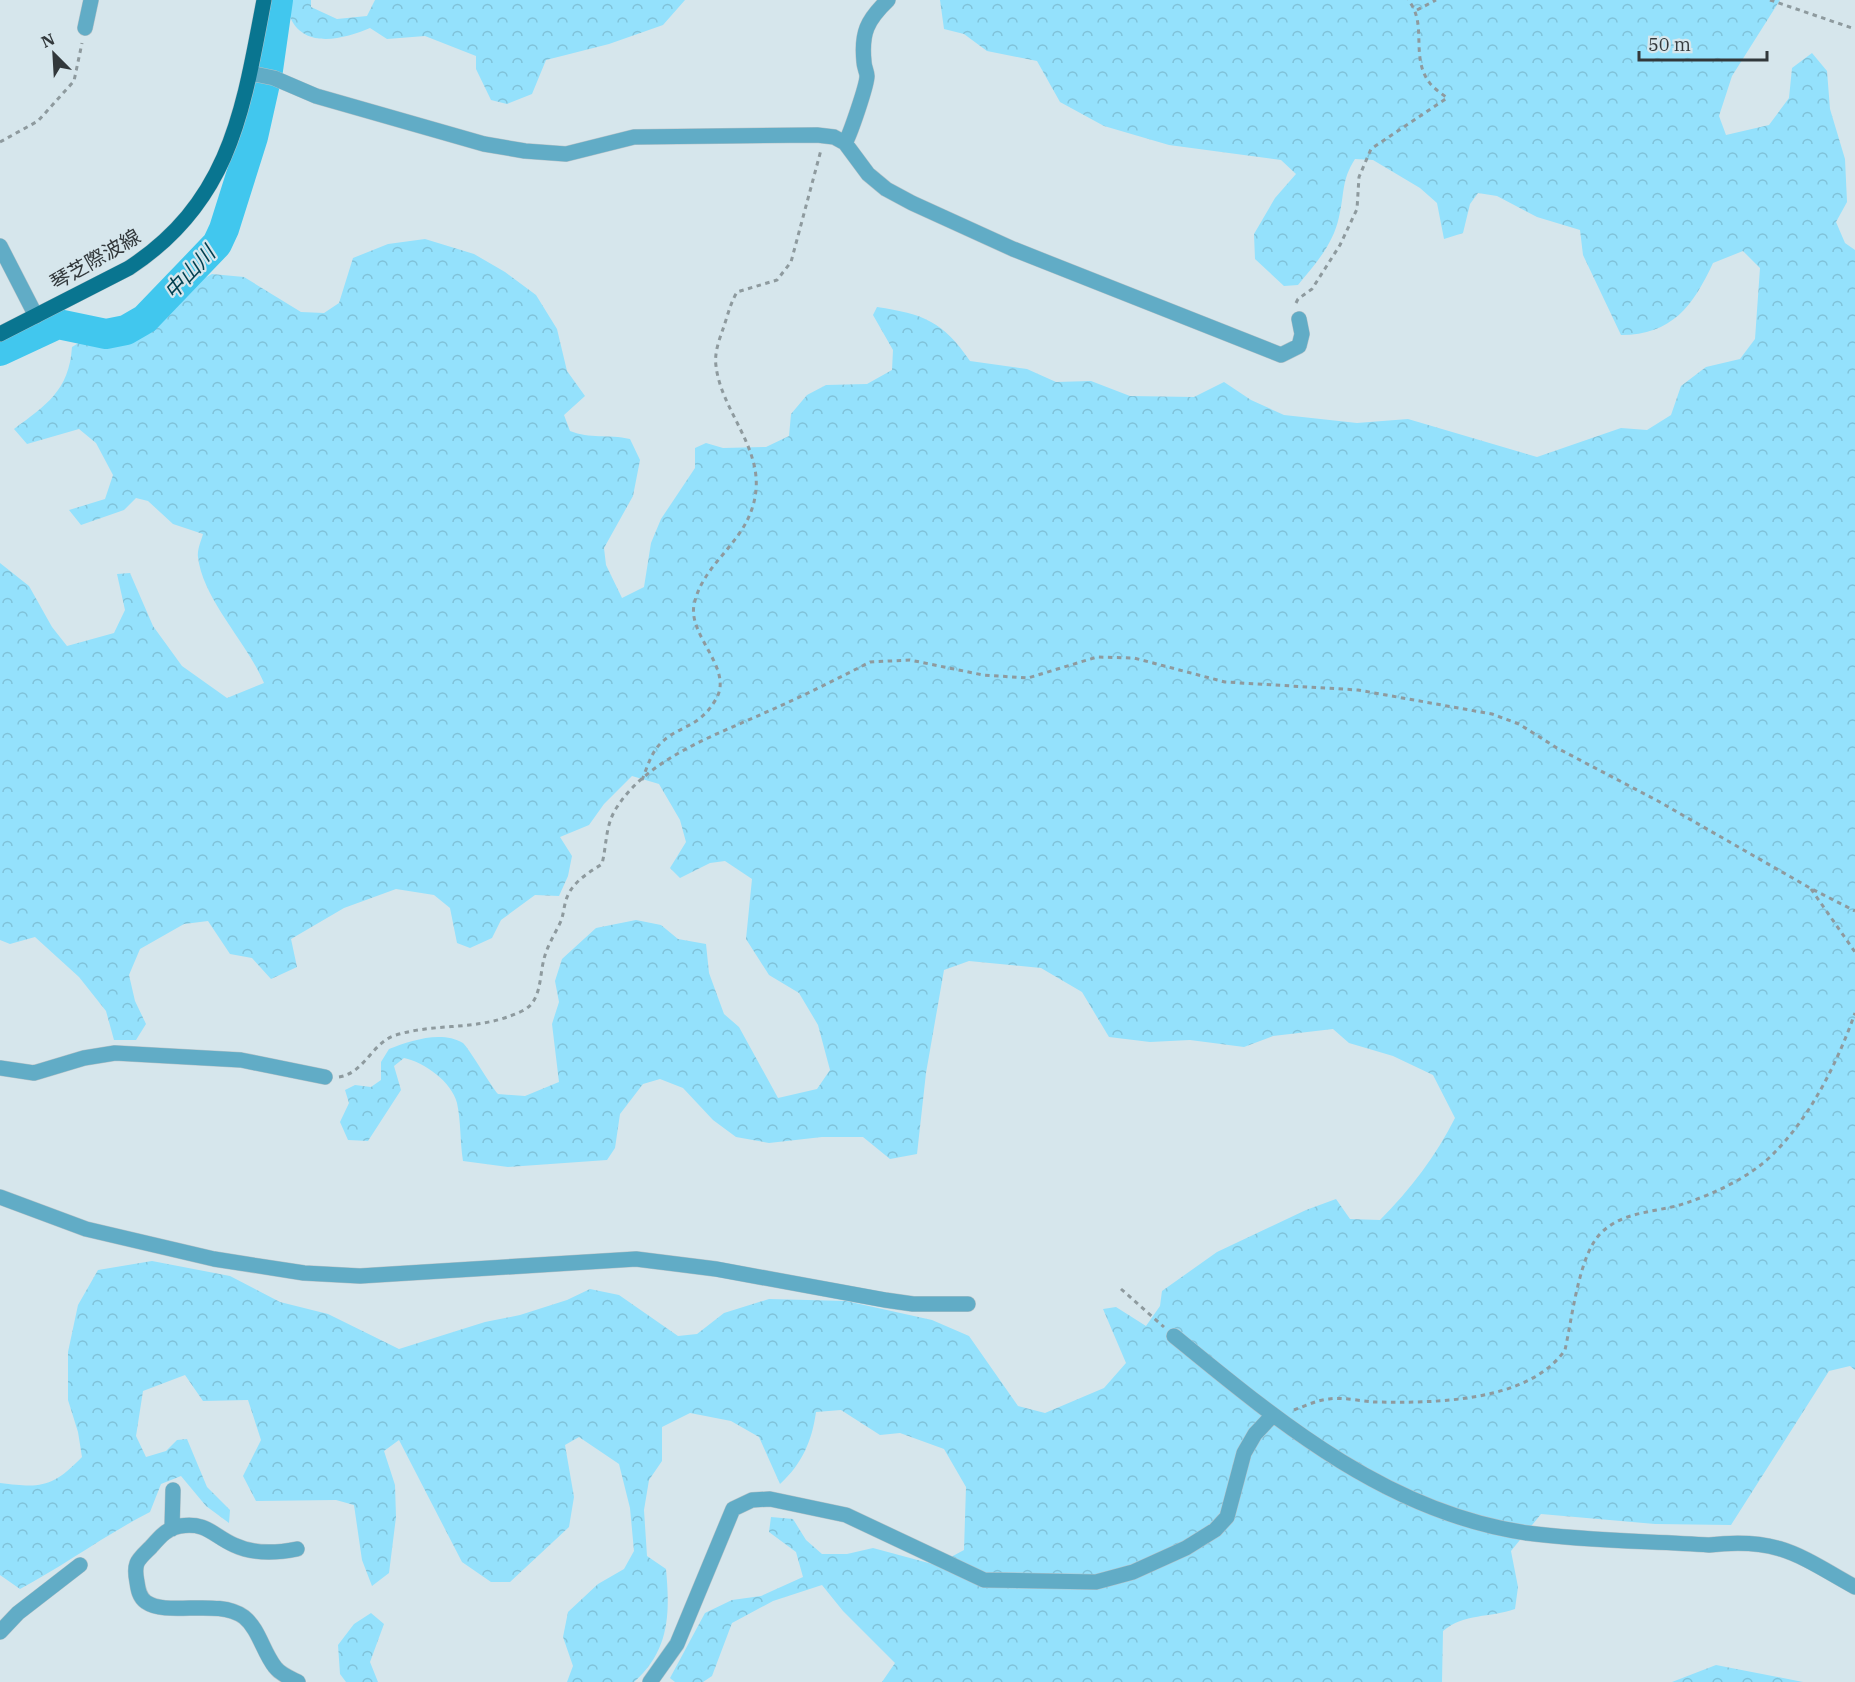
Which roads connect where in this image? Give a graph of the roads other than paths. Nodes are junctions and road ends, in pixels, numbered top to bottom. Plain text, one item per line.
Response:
1 (91, 0) edge
2 (264, 0) edge
3 (888, 0) edge
4 (85, 28) road end
5 (262, 75) junction
6 (845, 143) junction
7 (0, 246) edge
8 (36, 316) junction
9 (1299, 319) road end
10 (0, 334) edge
11 (0, 1068) edge
12 (325, 1077) road end
13 (0, 1197) edge
14 (968, 1304) dead end
15 (1174, 1336) road end
16 (1272, 1416) junction
17 (173, 1490) dead end
18 (172, 1528) junction
19 (297, 1549) dead end
20 (80, 1565) dead end
21 (1855, 1587) edge
22 (0, 1632) edge
23 (298, 1682) edge
24 (650, 1682) edge

1 - 4 street
2 - 5 main road, 琴芝際波線
3 - 6 street
5 - 6 street
5 - 8 main road, 琴芝際波線
6 - 9 street
7 - 8 street
8 - 10 main road, 琴芝際波線
11 - 12 street
13 - 14 street
15 - 16 street
16 - 21 street
16 - 24 street
17 - 18 street
18 - 19 street
18 - 23 street
20 - 22 street

